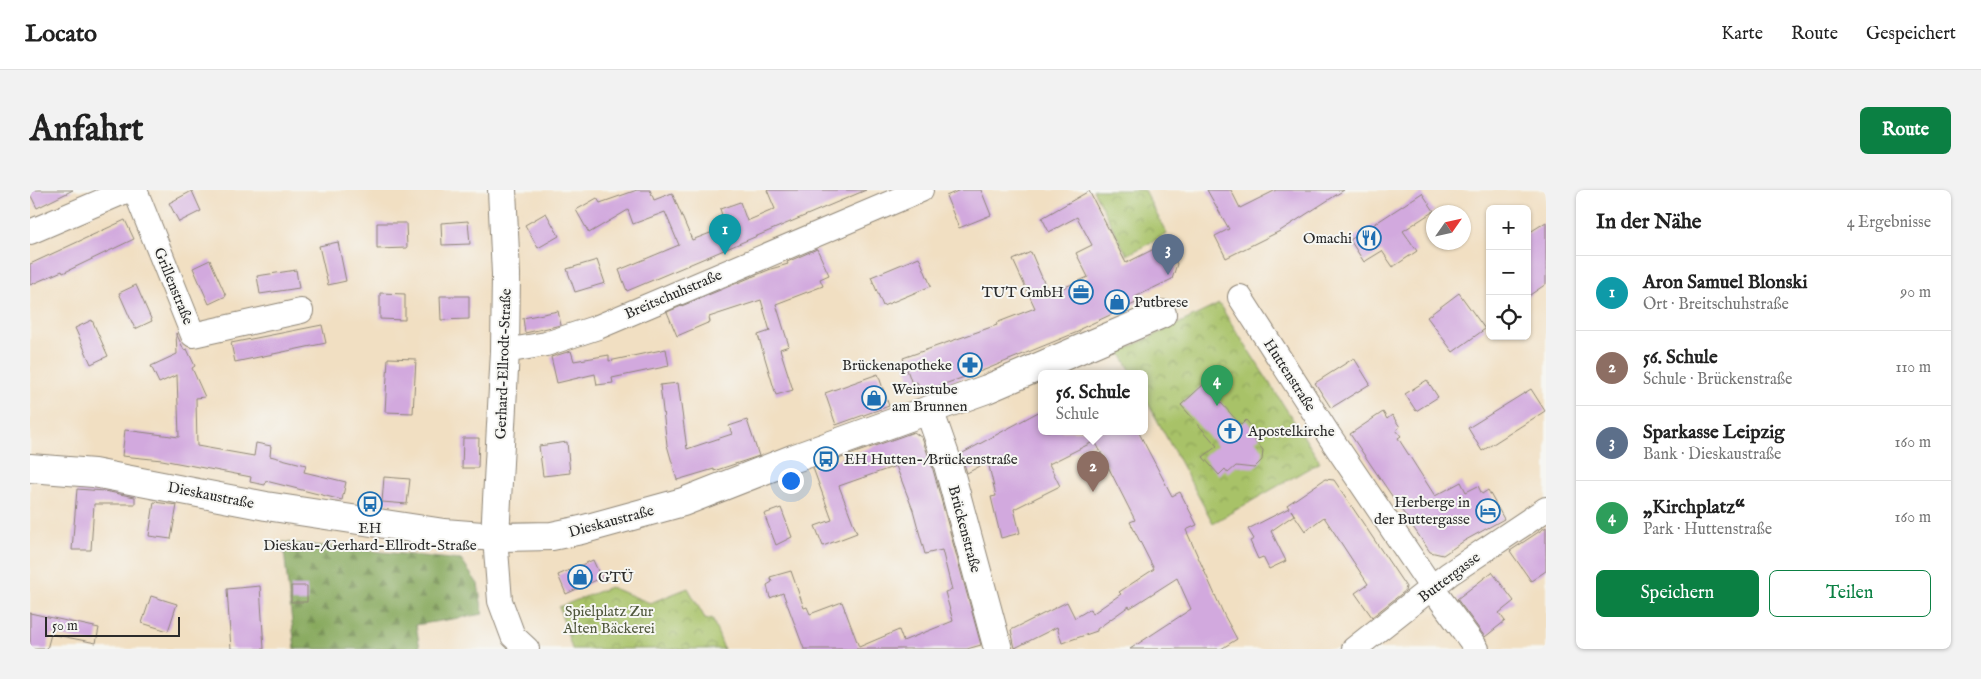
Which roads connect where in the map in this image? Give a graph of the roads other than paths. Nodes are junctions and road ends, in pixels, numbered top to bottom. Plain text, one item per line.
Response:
1 (128, 190) edge
2 (135, 190) edge
3 (502, 190) edge
4 (921, 190) edge
5 (30, 232) edge
6 (1240, 297) dead end
7 (301, 311) dead end
8 (1162, 314) dead end
9 (505, 351) junction
10 (929, 410) junction
11 (30, 468) edge
12 (1546, 509) edge
13 (495, 537) junction
14 (1432, 588) junction
15 (527, 649) edge
16 (998, 649) edge
17 (1354, 649) edge
18 (1477, 649) edge

1 - 5 street
2 - 7 street, Grillenstraße
3 - 9 main road, Gerhard-Ellrodt-Straße
4 - 9 street, Breitschuhstraße
6 - 14 street, Huttenstraße
8 - 10 main road, Dieskaustraße
9 - 13 main road, Gerhard-Ellrodt-Straße
10 - 13 main road, Dieskaustraße
10 - 16 main road, Brückenstraße
11 - 13 main road, Dieskaustraße
12 - 14 street, Buttergasse
13 - 15 street
14 - 17 street, Buttergasse
14 - 18 street, Huttenstraße

